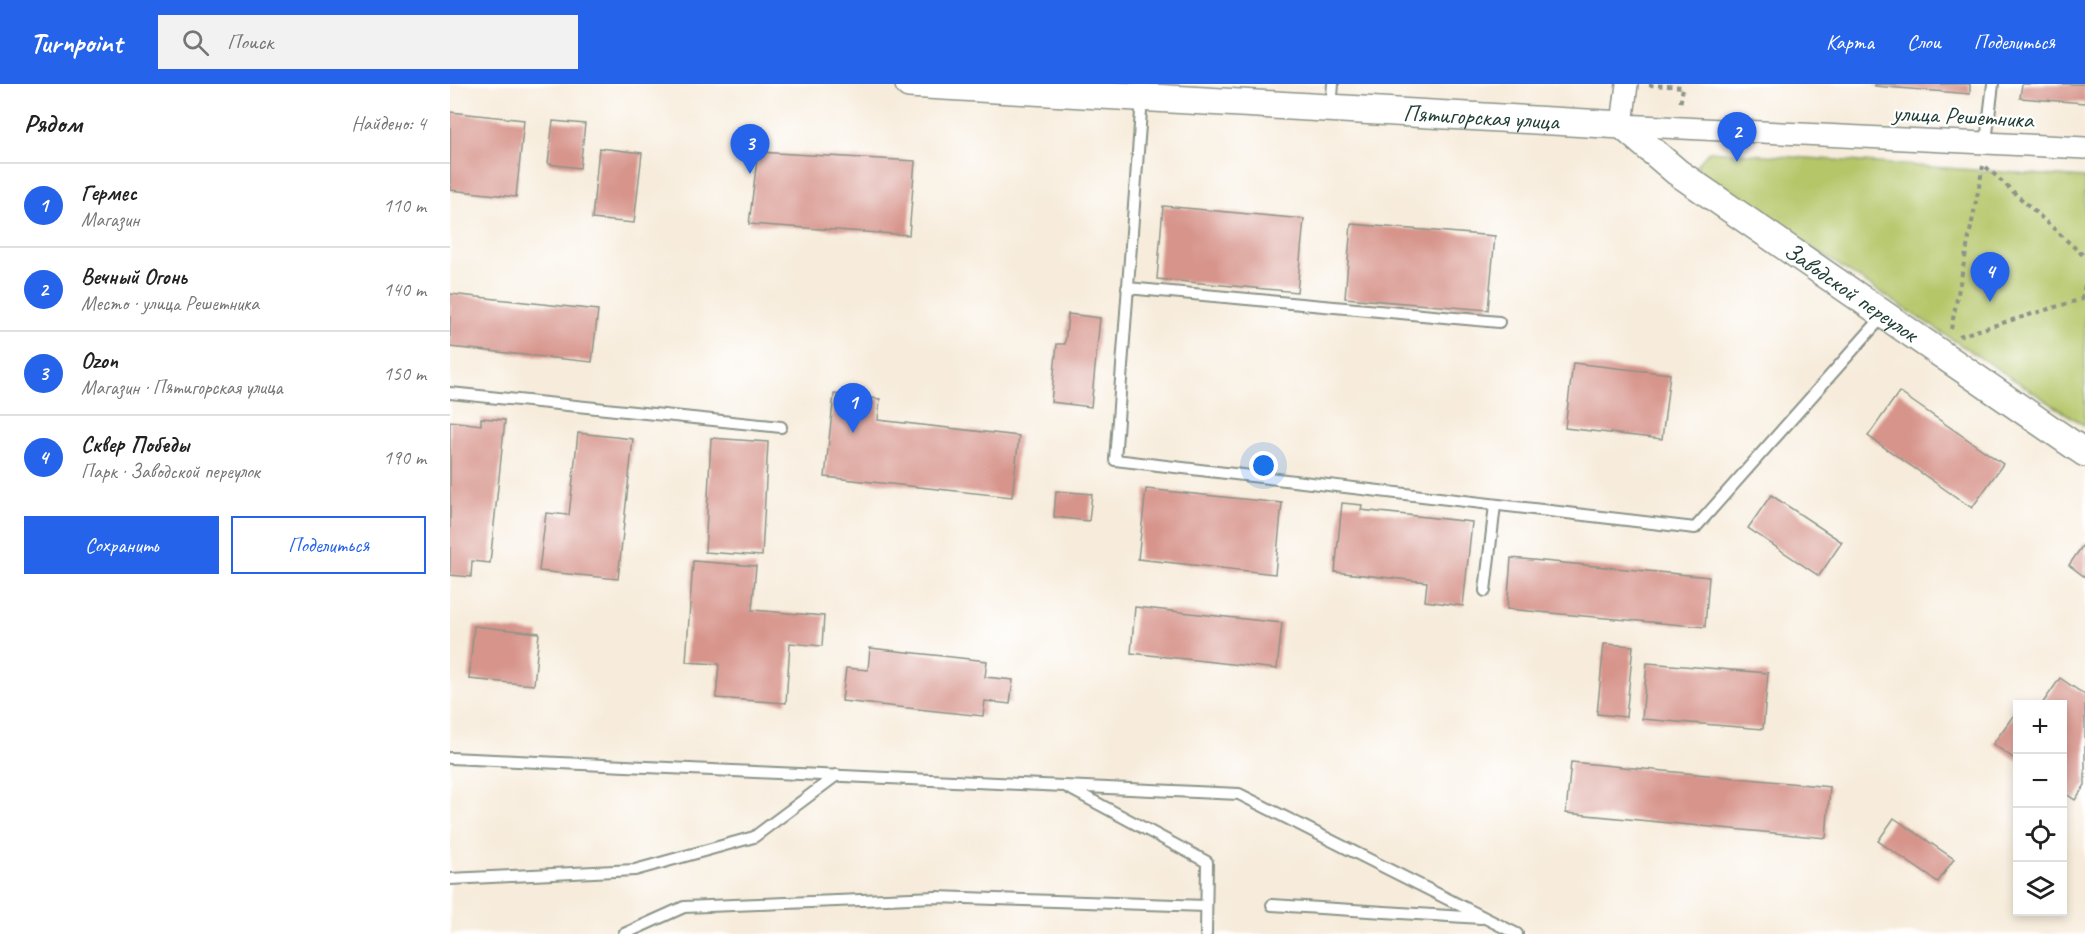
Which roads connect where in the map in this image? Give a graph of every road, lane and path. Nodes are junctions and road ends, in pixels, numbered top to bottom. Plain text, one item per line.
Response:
1 (909, 84) edge
2 (1627, 84) edge
3 (1641, 84) edge
4 (1993, 84) edge
5 (1683, 87) dead end
6 (1332, 96) edge
7 (1142, 97) junction
8 (1622, 125) junction
9 (1986, 142) junction
10 (2085, 148) edge
11 (2085, 257) edge
12 (2085, 284) edge
13 (1127, 288) junction
14 (2084, 300) edge
15 (1884, 314) junction
16 (1499, 322) dead end
17 (450, 393) edge
18 (782, 427) dead end
19 (2085, 453) edge
20 (1495, 505) junction
21 (1485, 591) dead end
22 (450, 758) edge
23 (837, 775) junction
24 (1064, 786) junction
25 (450, 879) edge
26 (1272, 905) dead end
27 (1206, 906) junction
28 (1488, 918) junction
29 (624, 934) edge
30 (1206, 934) edge
31 (1517, 934) edge

1 - 7 street, Пятигорская улица
2 - 8 street
3 - 5 path
4 - 9 lane
6 - 7 street, Пятигорская улица
6 - 8 street, Пятигорская улица
7 - 13 lane
8 - 9 street, улица Решетника
8 - 15 street, Заводской переулок
9 - 10 street, улица Решетника
11 - 14 path
12 - 14 path
13 - 16 lane
13 - 20 lane
15 - 19 street, Заводской переулок
15 - 20 lane
17 - 18 lane
20 - 21 lane
22 - 23 lane
23 - 24 lane
23 - 25 lane
24 - 27 lane
24 - 28 lane
26 - 28 lane
27 - 29 lane
27 - 30 lane
28 - 31 lane

